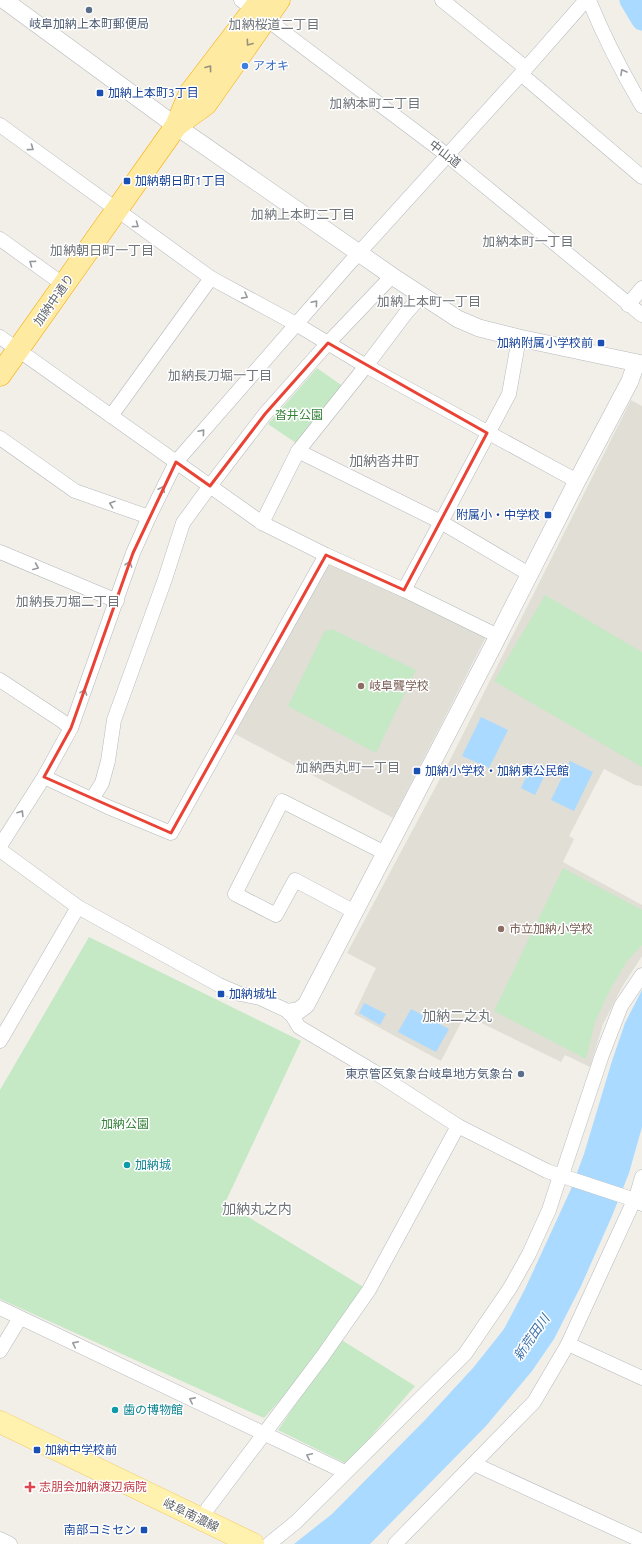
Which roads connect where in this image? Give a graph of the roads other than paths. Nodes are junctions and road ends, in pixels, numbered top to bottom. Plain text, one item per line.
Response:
1 (279, 0) edge
2 (442, 0) edge
3 (587, 0) edge
4 (14, 3) edge
5 (256, 7) edge
6 (524, 71) junction
7 (642, 106) edge
8 (0, 125) edge
9 (176, 126) junction
10 (447, 155) junction
11 (642, 176) edge
12 (117, 210) junction
13 (0, 239) edge
14 (359, 253) junction
15 (392, 276) junction
16 (211, 278) junction
17 (64, 285) junction
18 (642, 288) edge
19 (421, 296) junction
20 (628, 305) junction
21 (642, 315) edge
22 (296, 324) junction
23 (0, 337) edge
24 (519, 338) junction
25 (328, 343) junction
26 (18, 350) junction
27 (640, 360) edge
28 (366, 366) junction
29 (0, 375) edge
30 (111, 416) junction
31 (487, 433) junction
32 (0, 438) edge
33 (298, 451) junction
34 (176, 462) junction
35 (576, 481) junction
36 (210, 486) junction
37 (149, 517) junction
38 (441, 522) junction
39 (262, 523) junction
40 (0, 552) edge
41 (326, 555) junction
42 (529, 574) junction
43 (404, 590) junction
44 (117, 601) junction
45 (498, 636) junction
46 (0, 680) edge
47 (71, 728) junction
48 (44, 777) junction
49 (92, 799) junction
50 (0, 846) edge
51 (0, 850) edge
52 (385, 853) junction
53 (78, 907) junction
54 (355, 912) junction
55 (642, 975) edge
56 (290, 1012) junction
57 (0, 1041) edge
58 (458, 1126) junction
59 (562, 1177) junction
60 (642, 1178) edge
61 (635, 1201) edge
62 (0, 1308) edge
63 (20, 1318) junction
64 (568, 1344) junction
65 (0, 1351) edge
66 (642, 1378) edge
67 (0, 1422) edge
68 (263, 1434) junction
69 (474, 1464) junction
70 (345, 1472) junction
71 (201, 1520) junction
72 (0, 1539) edge
73 (642, 1541) edge
74 (10, 1544) edge
75 (253, 1544) edge
76 (269, 1544) edge
77 (395, 1544) edge

1 - 5 highway, 加納中通り
2 - 6 street
3 - 6 street
7 -> 3 street
4 - 9 street
5 - 9 highway, 加納中通り
5 - 10 street, 中山道
6 - 10 street
6 - 11 street
8 -> 12 street
9 - 12 highway, 加納中通り
9 - 14 street
10 - 14 street
10 - 20 street, 中山道
12 -> 16 street
12 - 17 highway, 加納中通り
17 -> 13 street
14 - 15 street
22 -> 14 street
15 - 19 street
15 - 25 street
16 -> 22 street
16 - 30 street
17 - 26 highway, 加納中通り
18 - 20 street
19 - 24 street
19 - 28 street
20 - 21 street, 中山道
22 - 25 street
34 -> 22 street
23 - 26 street
24 - 27 street
24 - 31 street
25 - 28 street
25 - 36 street
26 - 29 highway, 加納中通り
26 - 30 street
27 - 35 street
28 - 31 street
28 - 33 street
30 - 34 street
31 - 35 street
31 - 38 street
37 -> 32 street
33 - 38 street
33 - 39 street
34 - 36 street
37 -> 34 street
35 - 42 street
36 - 39 street
36 - 49 street
44 -> 37 street
38 - 42 street
38 - 43 street
39 - 41 street
40 -> 44 street
41 - 43 street
41 - 49 street
42 - 45 street
43 - 45 street
47 -> 44 street
45 - 52 street
46 - 47 street
47 - 48 street
48 - 49 street
50 -> 48 street
51 - 53 street
52 - 54 street
52 - 54 street
53 - 56 street
53 - 57 street
54 - 56 street
55 - 59 street
56 - 58 street
58 - 59 street
58 - 68 street
59 - 61 street
59 - 70 street
60 - 61 street
61 - 64 street
62 - 63 street
63 - 65 street
68 -> 63 street
64 - 66 street
64 - 69 street
67 - 71 main road, 岐阜南濃線
70 -> 68 street
68 - 71 street
69 - 73 street
69 - 77 street
70 - 76 street
71 - 75 main road, 岐阜南濃線
72 - 74 street

